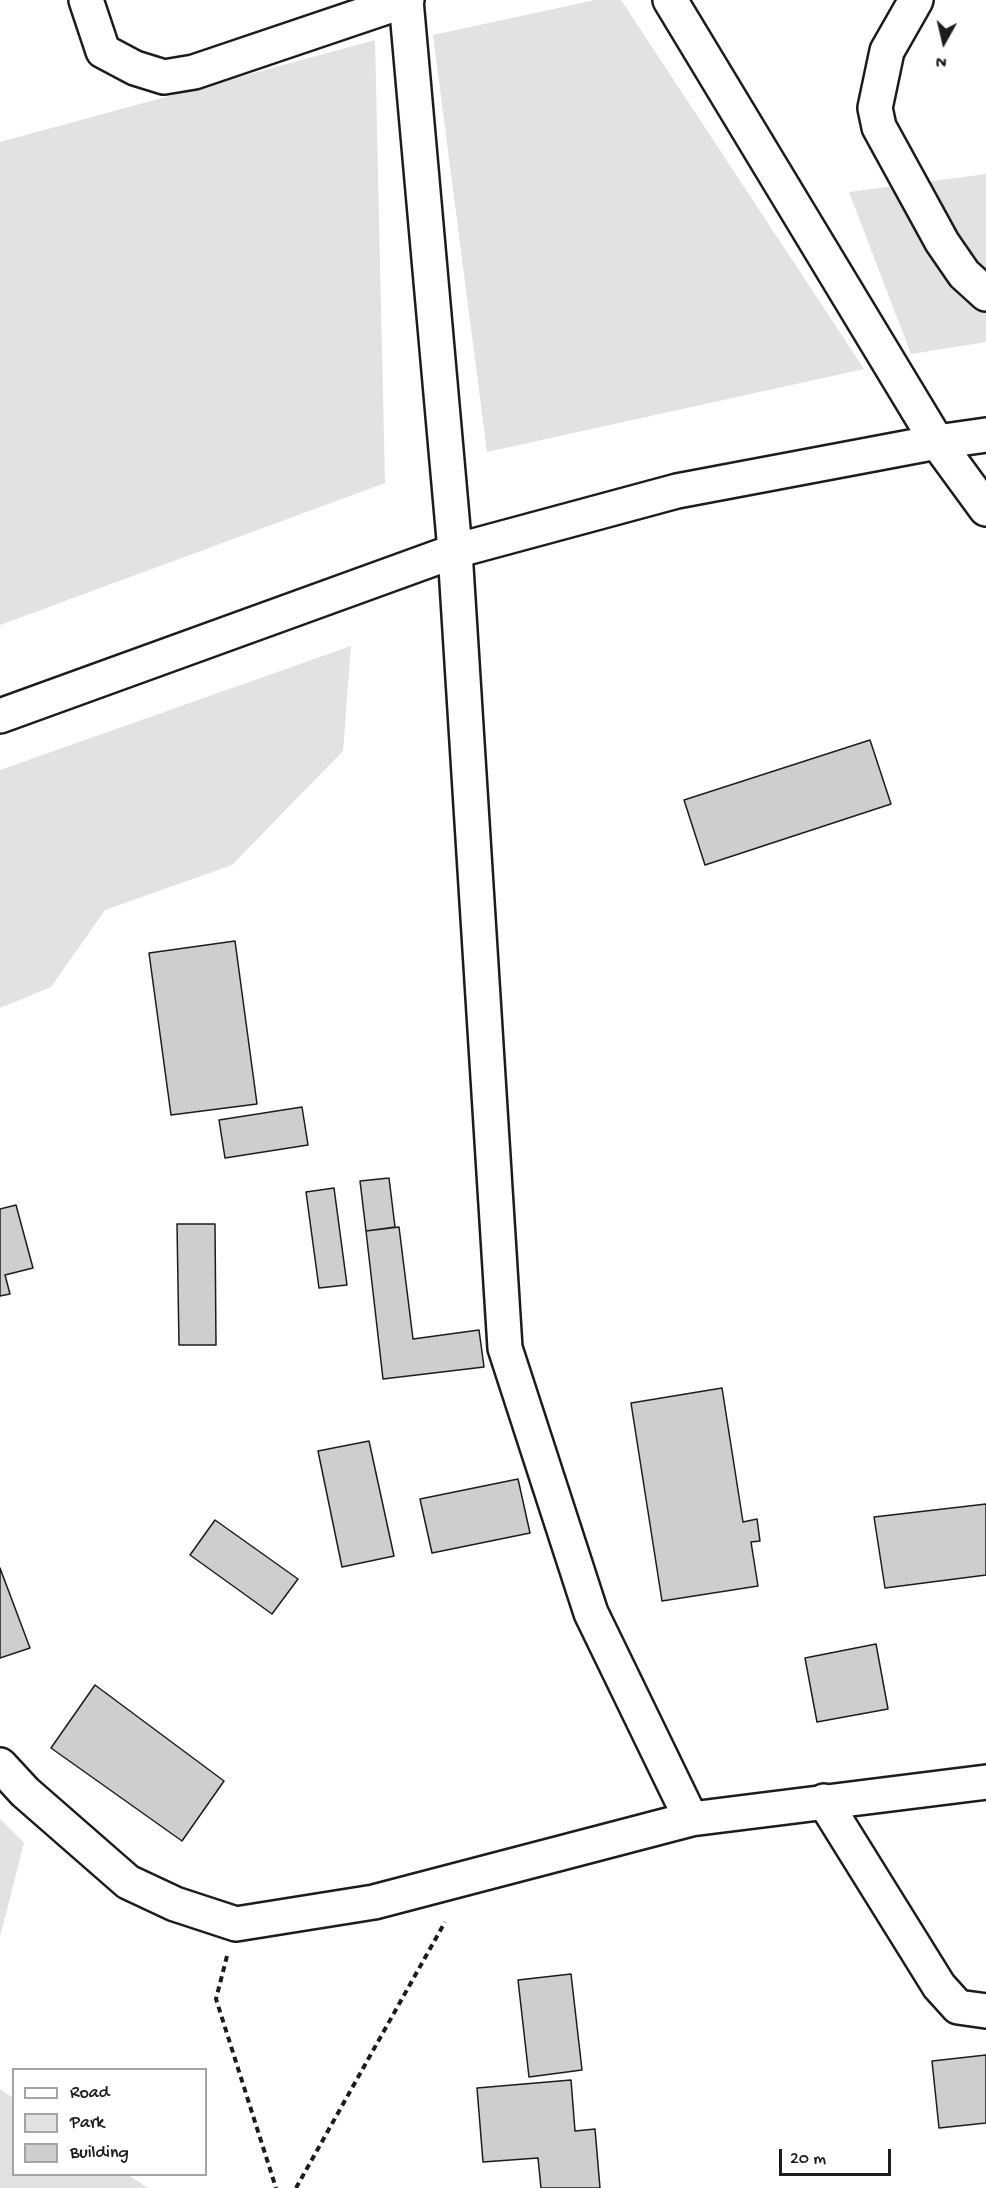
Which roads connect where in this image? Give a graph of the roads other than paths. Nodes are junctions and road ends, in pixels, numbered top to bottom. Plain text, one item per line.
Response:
1 (87, 0) edge
2 (407, 0) edge
3 (670, 0) edge
4 (916, 0) edge
5 (986, 294) edge
6 (986, 435) edge
7 (937, 442) junction
8 (986, 509) edge
9 (454, 551) junction
10 (0, 716) edge
11 (0, 1765) edge
12 (986, 1782) edge
13 (824, 1800) junction
14 (691, 1819) junction
15 (986, 2011) edge

1 - 2 lane
2 - 9 lane
3 - 7 lane
4 - 5 lane
6 - 7 lane
7 - 8 lane
7 - 9 lane
9 - 10 lane
9 - 14 lane
11 - 14 lane
12 - 13 lane
13 - 14 lane
13 - 15 lane

